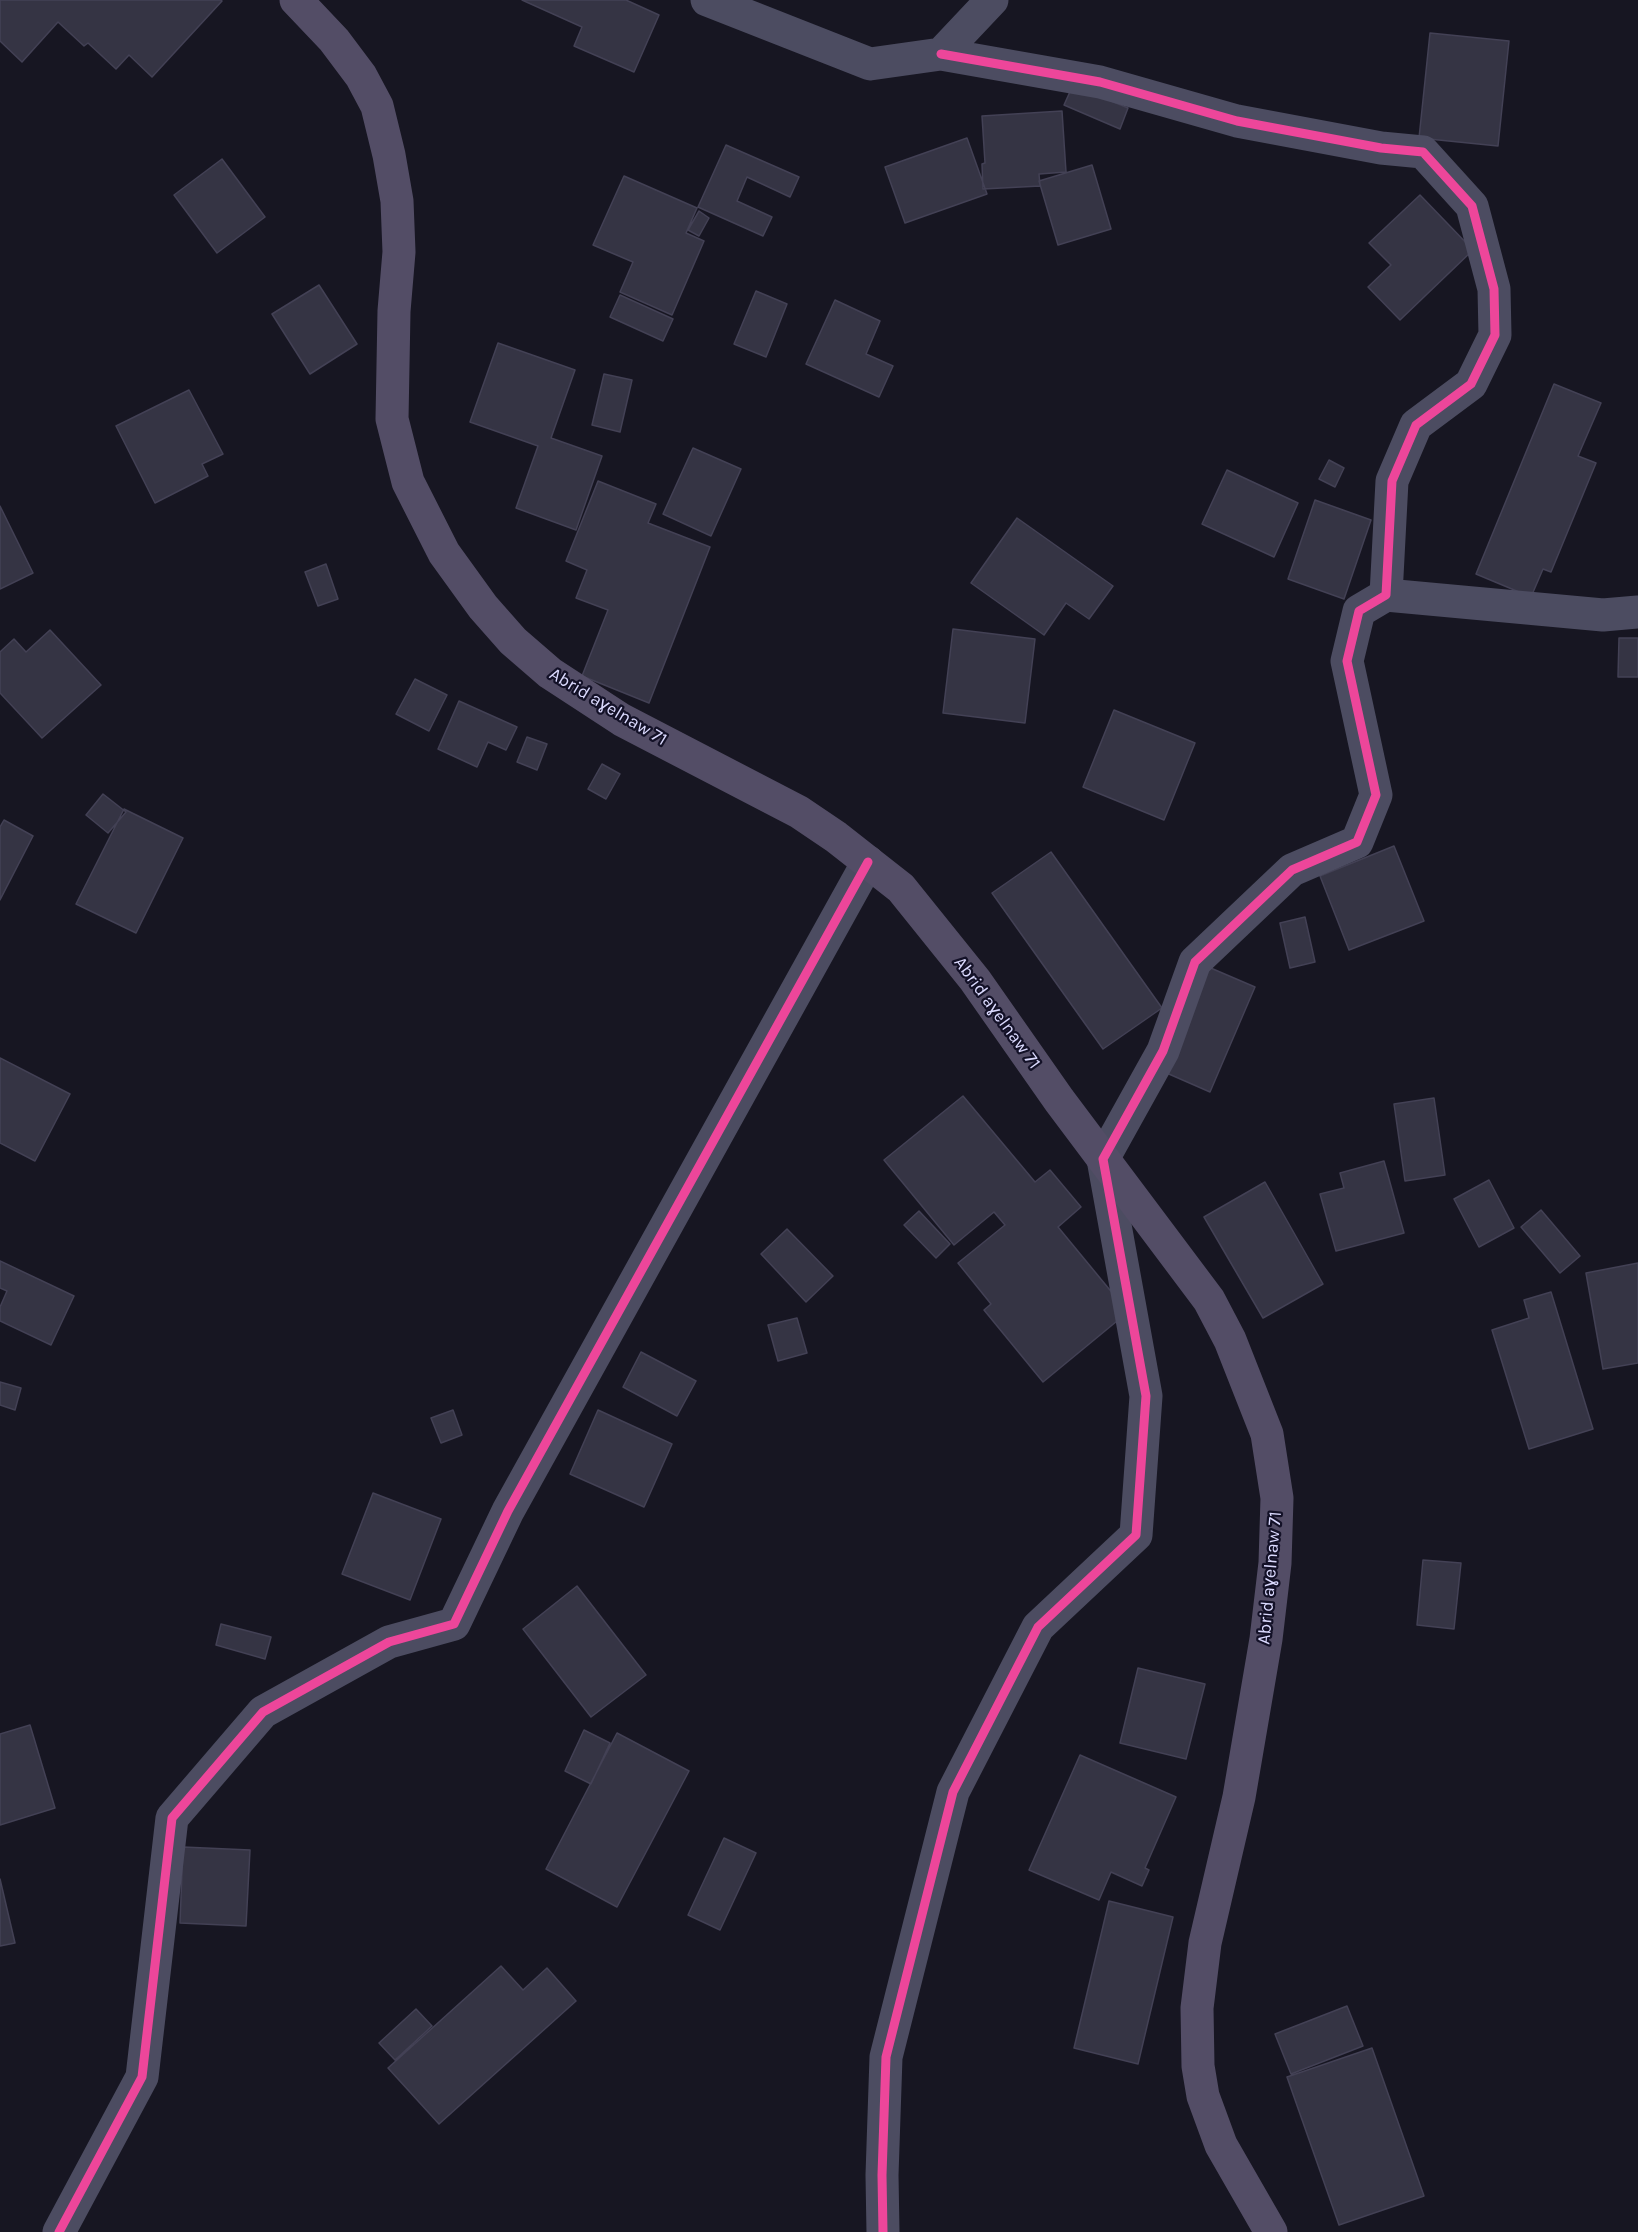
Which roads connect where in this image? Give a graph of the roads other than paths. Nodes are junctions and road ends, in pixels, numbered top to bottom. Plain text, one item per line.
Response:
1 (296, 0) edge
2 (707, 0) edge
3 (992, 0) edge
4 (941, 54) junction
5 (1386, 595) junction
6 (1638, 612) edge
7 (868, 862) junction
8 (1103, 1159) junction
9 (59, 2232) edge
10 (883, 2232) edge
11 (1271, 2232) edge

1 - 7 main road, Abrid aɣelnaw 71
2 - 4 street
3 - 4 street
4 - 5 street
5 - 6 street
5 - 8 street
7 - 8 main road, Abrid aɣelnaw 71
7 - 9 street
8 - 10 street
8 - 11 main road, Abrid aɣelnaw 71

